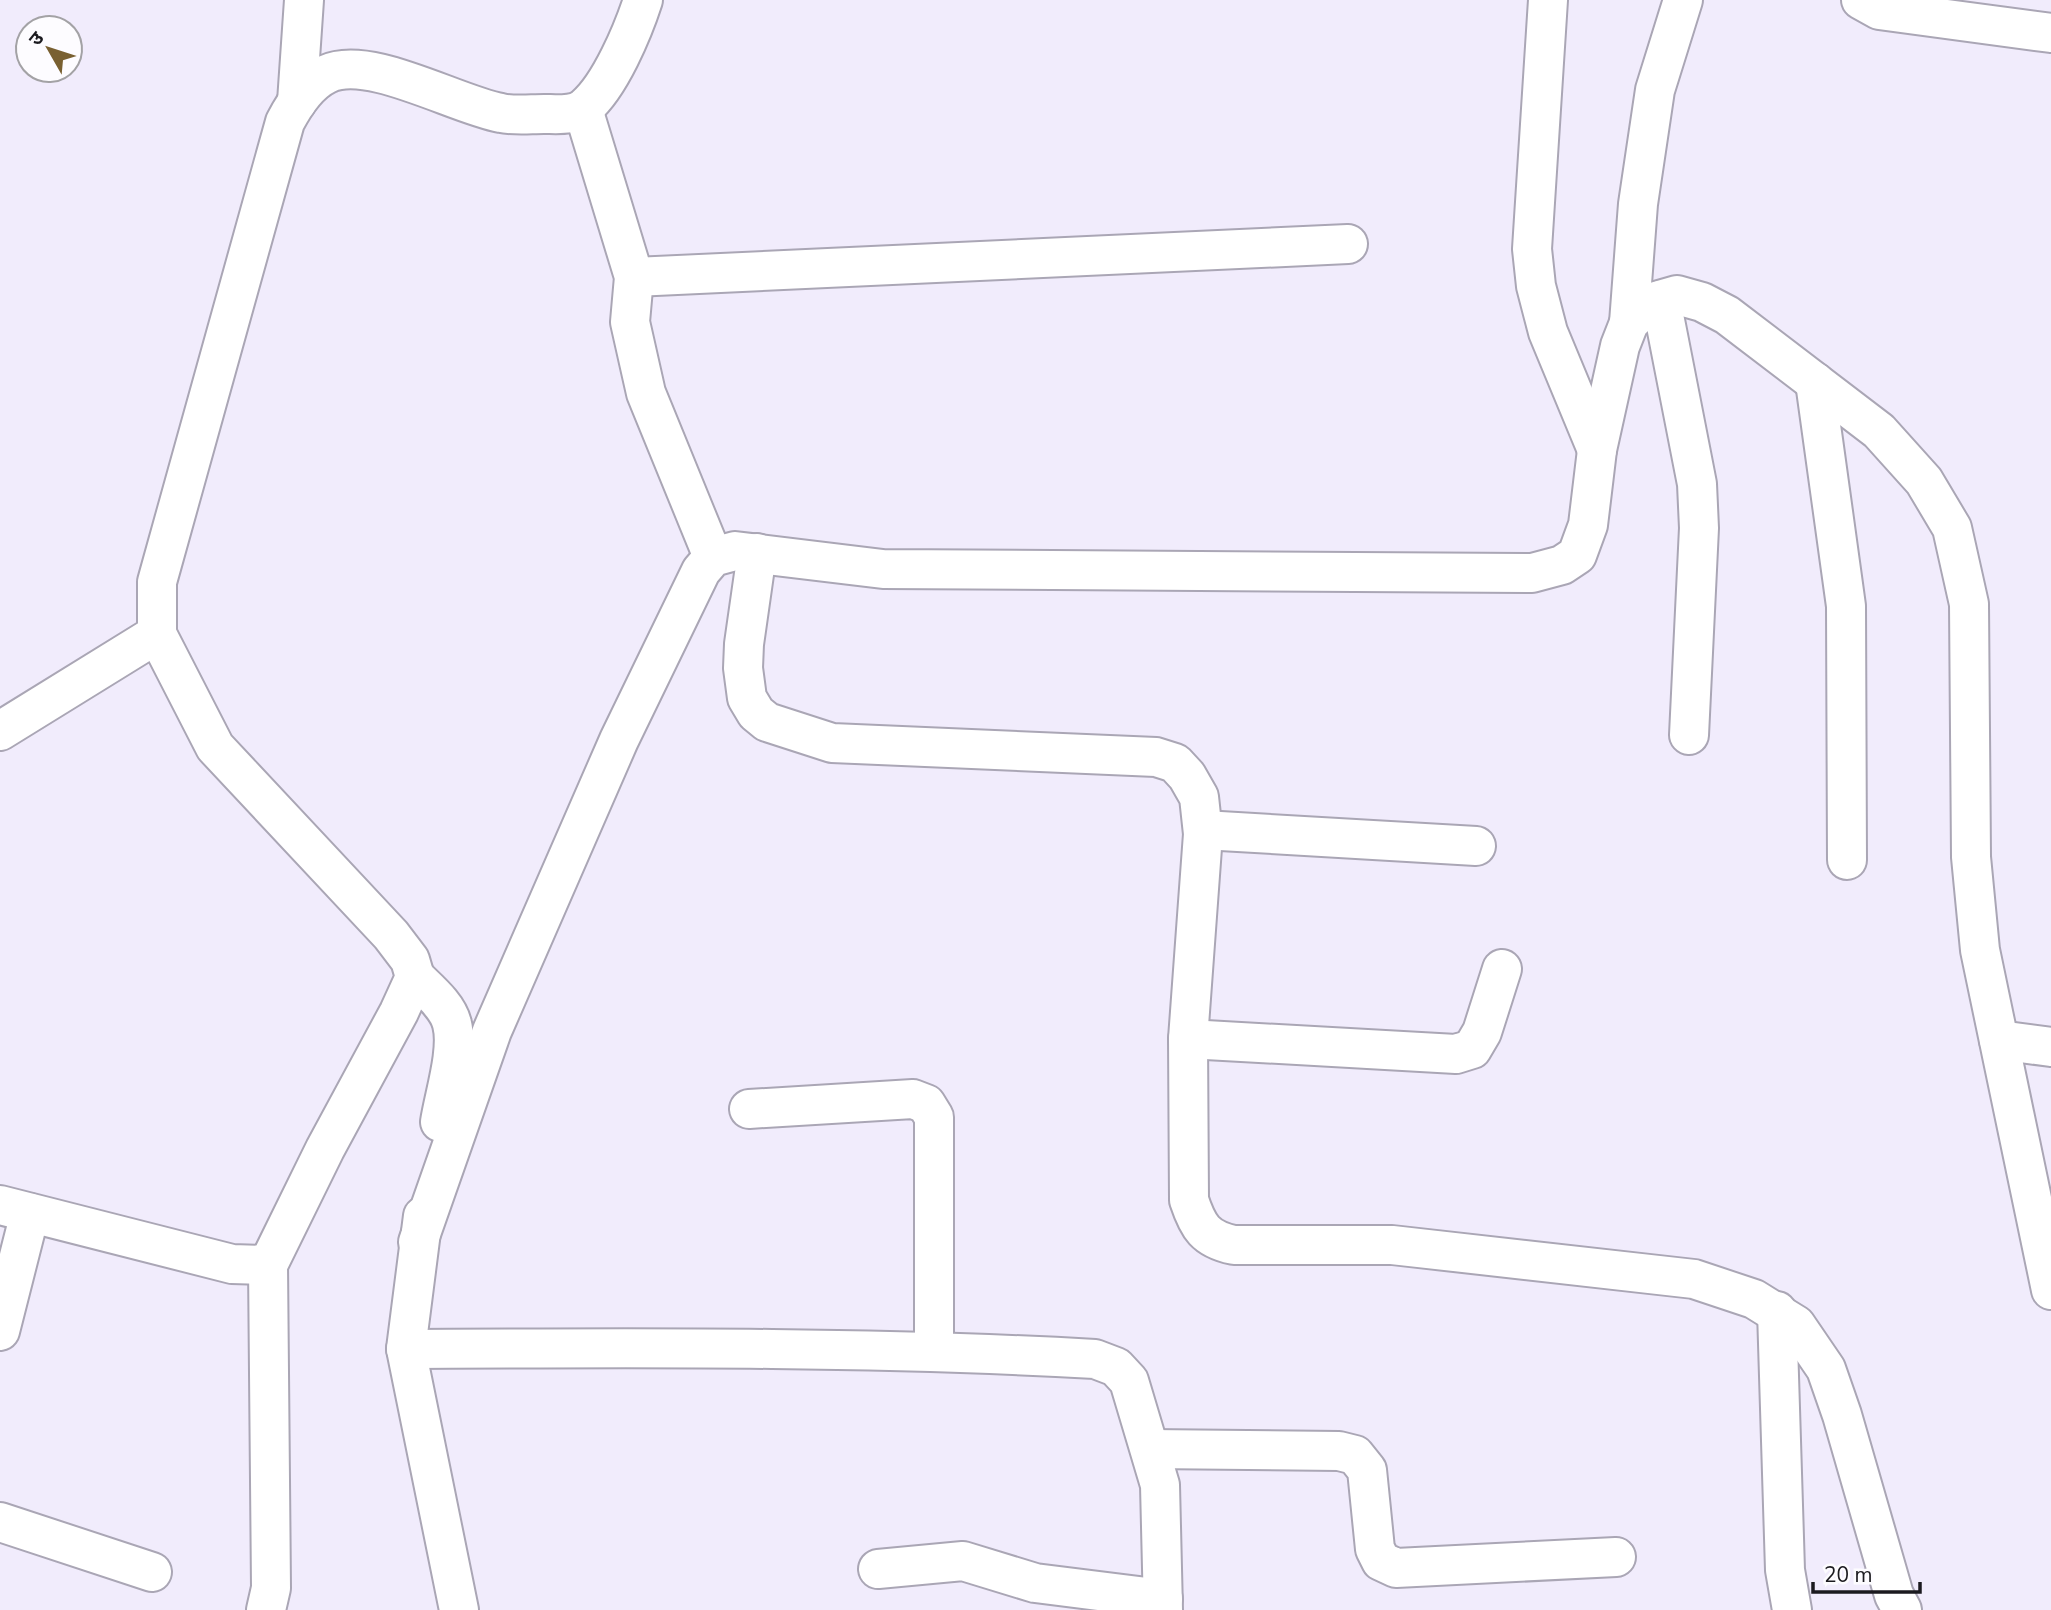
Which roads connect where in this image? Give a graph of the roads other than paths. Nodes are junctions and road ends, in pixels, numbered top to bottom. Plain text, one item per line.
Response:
1 (304, 0) edge
2 (643, 0) edge
3 (1548, 0) edge
4 (1682, 0) edge
5 (1861, 0) edge
6 (2051, 33) edge
7 (297, 102) junction
8 (583, 109) junction
9 (1349, 244) dead end
10 (634, 277) junction
11 (1661, 299) junction
12 (1629, 323) junction
13 (1815, 382) junction
14 (1597, 450) junction
15 (757, 553) junction
16 (713, 557) junction
17 (157, 634) junction
18 (0, 731) edge
19 (1689, 735) dead end
20 (1203, 830) junction
21 (1476, 846) dead end
22 (1847, 860) dead end
23 (1502, 969) dead end
24 (415, 977) junction
25 (1188, 1038) junction
26 (1999, 1040) junction
27 (2051, 1047) edge
28 (748, 1109) dead end
29 (15, 1209) edge
30 (418, 1242) junction
31 (268, 1265) junction
32 (2051, 1290) edge
33 (1777, 1311) junction
34 (0, 1331) edge
35 (406, 1349) junction
36 (934, 1351) junction
37 (1150, 1449) junction
38 (0, 1522) edge
39 (1616, 1557) dead end
40 (878, 1569) dead end
41 (152, 1572) dead end
42 (1163, 1604) edge
43 (266, 1610) edge
44 (459, 1610) edge
45 (1792, 1610) edge
46 (1902, 1610) edge

1 - 7 street
2 - 8 street
3 - 14 street
4 - 12 street
5 - 6 street
7 - 8 street
7 - 17 street
8 - 10 street
9 - 10 street
10 - 16 street
11 - 12 street
11 - 13 street
11 - 19 street
12 - 14 street
13 - 22 street
13 - 26 street
14 - 15 street
15 - 16 street
15 - 20 street
16 - 30 street
17 - 18 street
17 - 24 street
20 - 21 street
20 - 25 street
23 - 25 street
24 - 30 street
24 - 31 street
25 - 33 street
26 - 27 street
26 - 32 street
28 - 36 street
29 - 31 street
29 - 34 street
30 - 35 street
31 - 43 street
33 - 45 street
33 - 46 street
35 - 36 street
35 - 44 street
36 - 37 street
37 - 39 street
37 - 42 street
38 - 41 street
40 - 42 street

